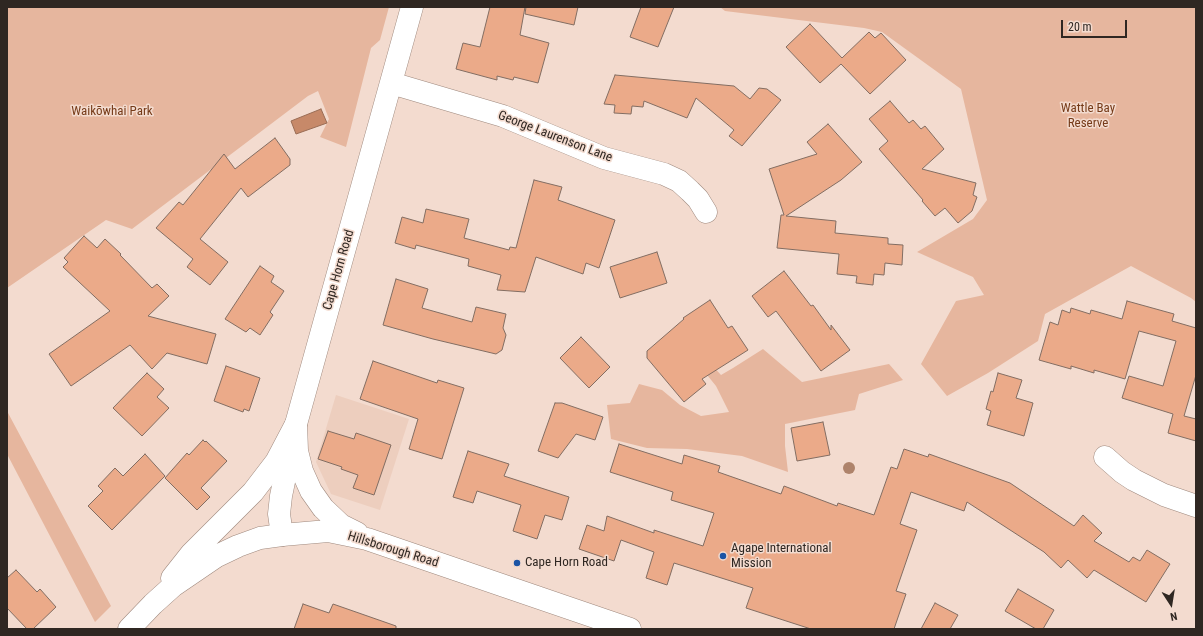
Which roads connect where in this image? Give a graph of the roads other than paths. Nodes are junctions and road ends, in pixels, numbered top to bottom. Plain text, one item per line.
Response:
1 (412, 7) edge
2 (391, 83) junction
3 (706, 212) dead end
4 (296, 424) junction
5 (1105, 457) dead end
6 (1196, 506) edge
7 (282, 535) junction
8 (367, 539) junction
9 (153, 604) junction
10 (129, 629) edge
11 (630, 629) edge

1 - 2 street, Cape Horn Road
2 - 3 street, George Laurenson Lane
2 - 4 street, Cape Horn Road
4 - 7 street, Cape Horn Road
4 - 8 street
4 - 9 street
5 - 6 street
7 - 8 street, Hillsborough Road
7 - 9 street, Hillsborough Road
8 - 11 street, Hillsborough Road
9 - 10 street, Hillsborough Road

